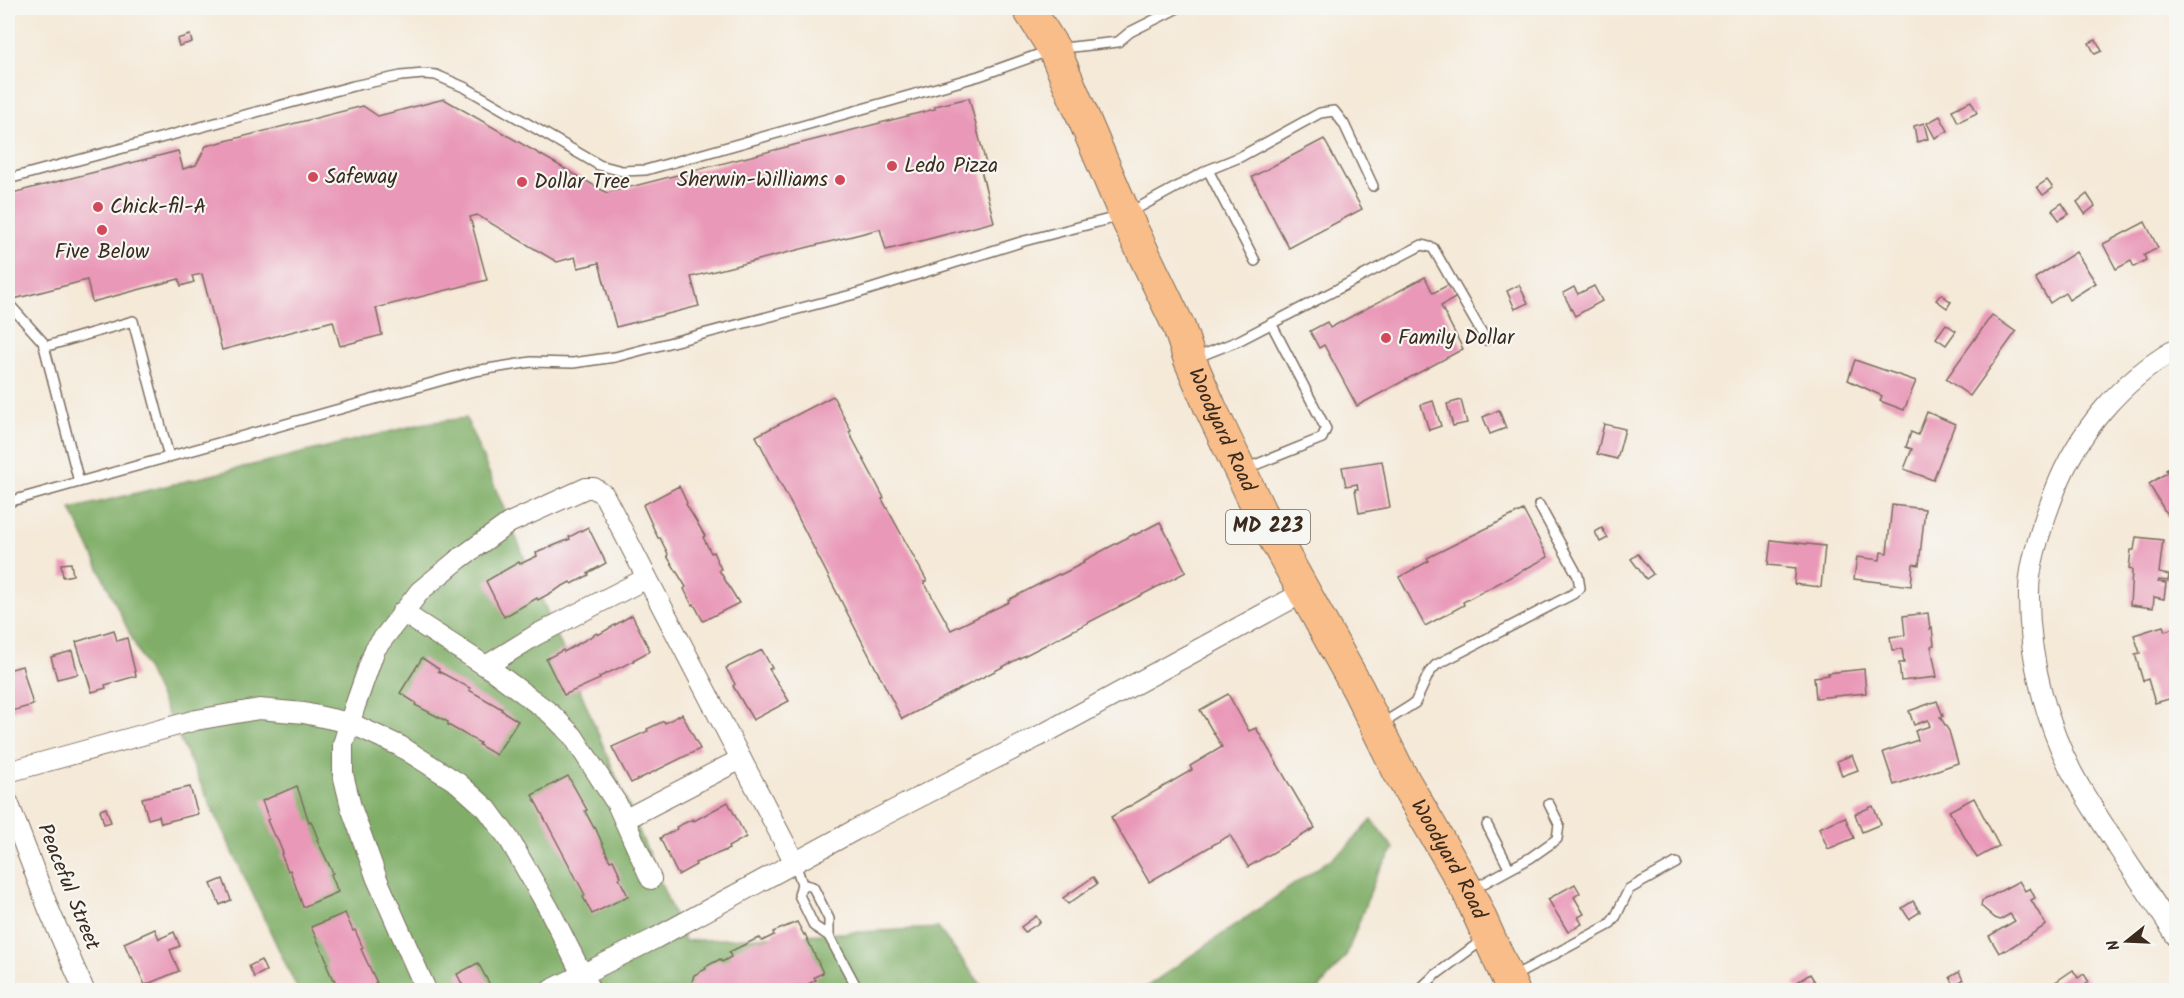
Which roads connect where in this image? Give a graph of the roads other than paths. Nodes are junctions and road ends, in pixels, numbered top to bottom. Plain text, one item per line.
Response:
1 (1028, 8) edge
2 (1049, 8) edge
3 (1178, 8) edge
4 (1054, 49) junction
5 (1208, 170) junction
6 (8, 179) edge
7 (1373, 186) dead end
8 (1125, 215) junction
9 (1254, 261) dead end
10 (8, 303) edge
11 (1271, 323) junction
12 (1486, 340) dead end
13 (44, 347) junction
14 (2176, 349) edge
15 (1190, 360) junction
16 (169, 457) junction
17 (1240, 471) junction
18 (79, 482) junction
19 (8, 502) edge
20 (1539, 505) dead end
21 (647, 578) junction
22 (1304, 592) junction
23 (402, 612) junction
24 (486, 666) junction
25 (350, 723) junction
26 (1378, 726) junction
27 (741, 759) junction
28 (8, 772) edge
29 (8, 802) edge
30 (1549, 804) dead end
31 (624, 820) junction
32 (1487, 825) dead end
33 (795, 863) junction
34 (1676, 863) dead end
35 (1509, 868) junction
36 (651, 879) dead end
37 (802, 884) junction
38 (1468, 891) junction
39 (829, 936) junction
40 (1488, 936) junction
41 (2176, 936) edge
42 (586, 983) edge
43 (1510, 985) edge
44 (84, 990) edge
45 (426, 990) edge
46 (551, 990) edge
47 (858, 990) edge
48 (1421, 990) edge

1 - 4 main road, Woodyard Road / MD 223
2 - 4 main road, Woodyard Road / MD 223
3 - 4 lane
4 - 6 lane
4 - 8 main road, Woodyard Road / MD 223
5 - 7 lane
5 - 8 lane
5 - 9 lane
8 - 15 main road, Woodyard Road / MD 223
8 - 16 lane
10 - 13 lane
11 - 12 lane
11 - 15 lane
11 - 17 lane
13 - 16 lane
13 - 18 lane
14 - 41 street
15 - 17 main road, Woodyard Road / MD 223
16 - 18 lane
17 - 22 main road, Woodyard Road / MD 223
18 - 19 lane
20 - 26 lane
21 - 23 street
21 - 24 street
21 - 27 street
22 - 26 main road, Woodyard Road / MD 223
22 - 33 street
23 - 24 street
23 - 25 street
24 - 31 street
25 - 28 street
25 - 42 street
25 - 45 street
26 - 38 main road, Woodyard Road / MD 223
27 - 31 street
27 - 33 street
29 - 44 street, Peaceful Street
30 - 35 lane
31 - 36 street
32 - 35 lane
33 - 37 lane
33 - 42 street
34 - 43 lane
35 - 38 lane
37 - 39 lane
37 - 39 lane
38 - 40 main road, Woodyard Road / MD 223
39 - 47 lane
40 - 43 main road, Woodyard Road / MD 223
40 - 48 lane
42 - 46 street

